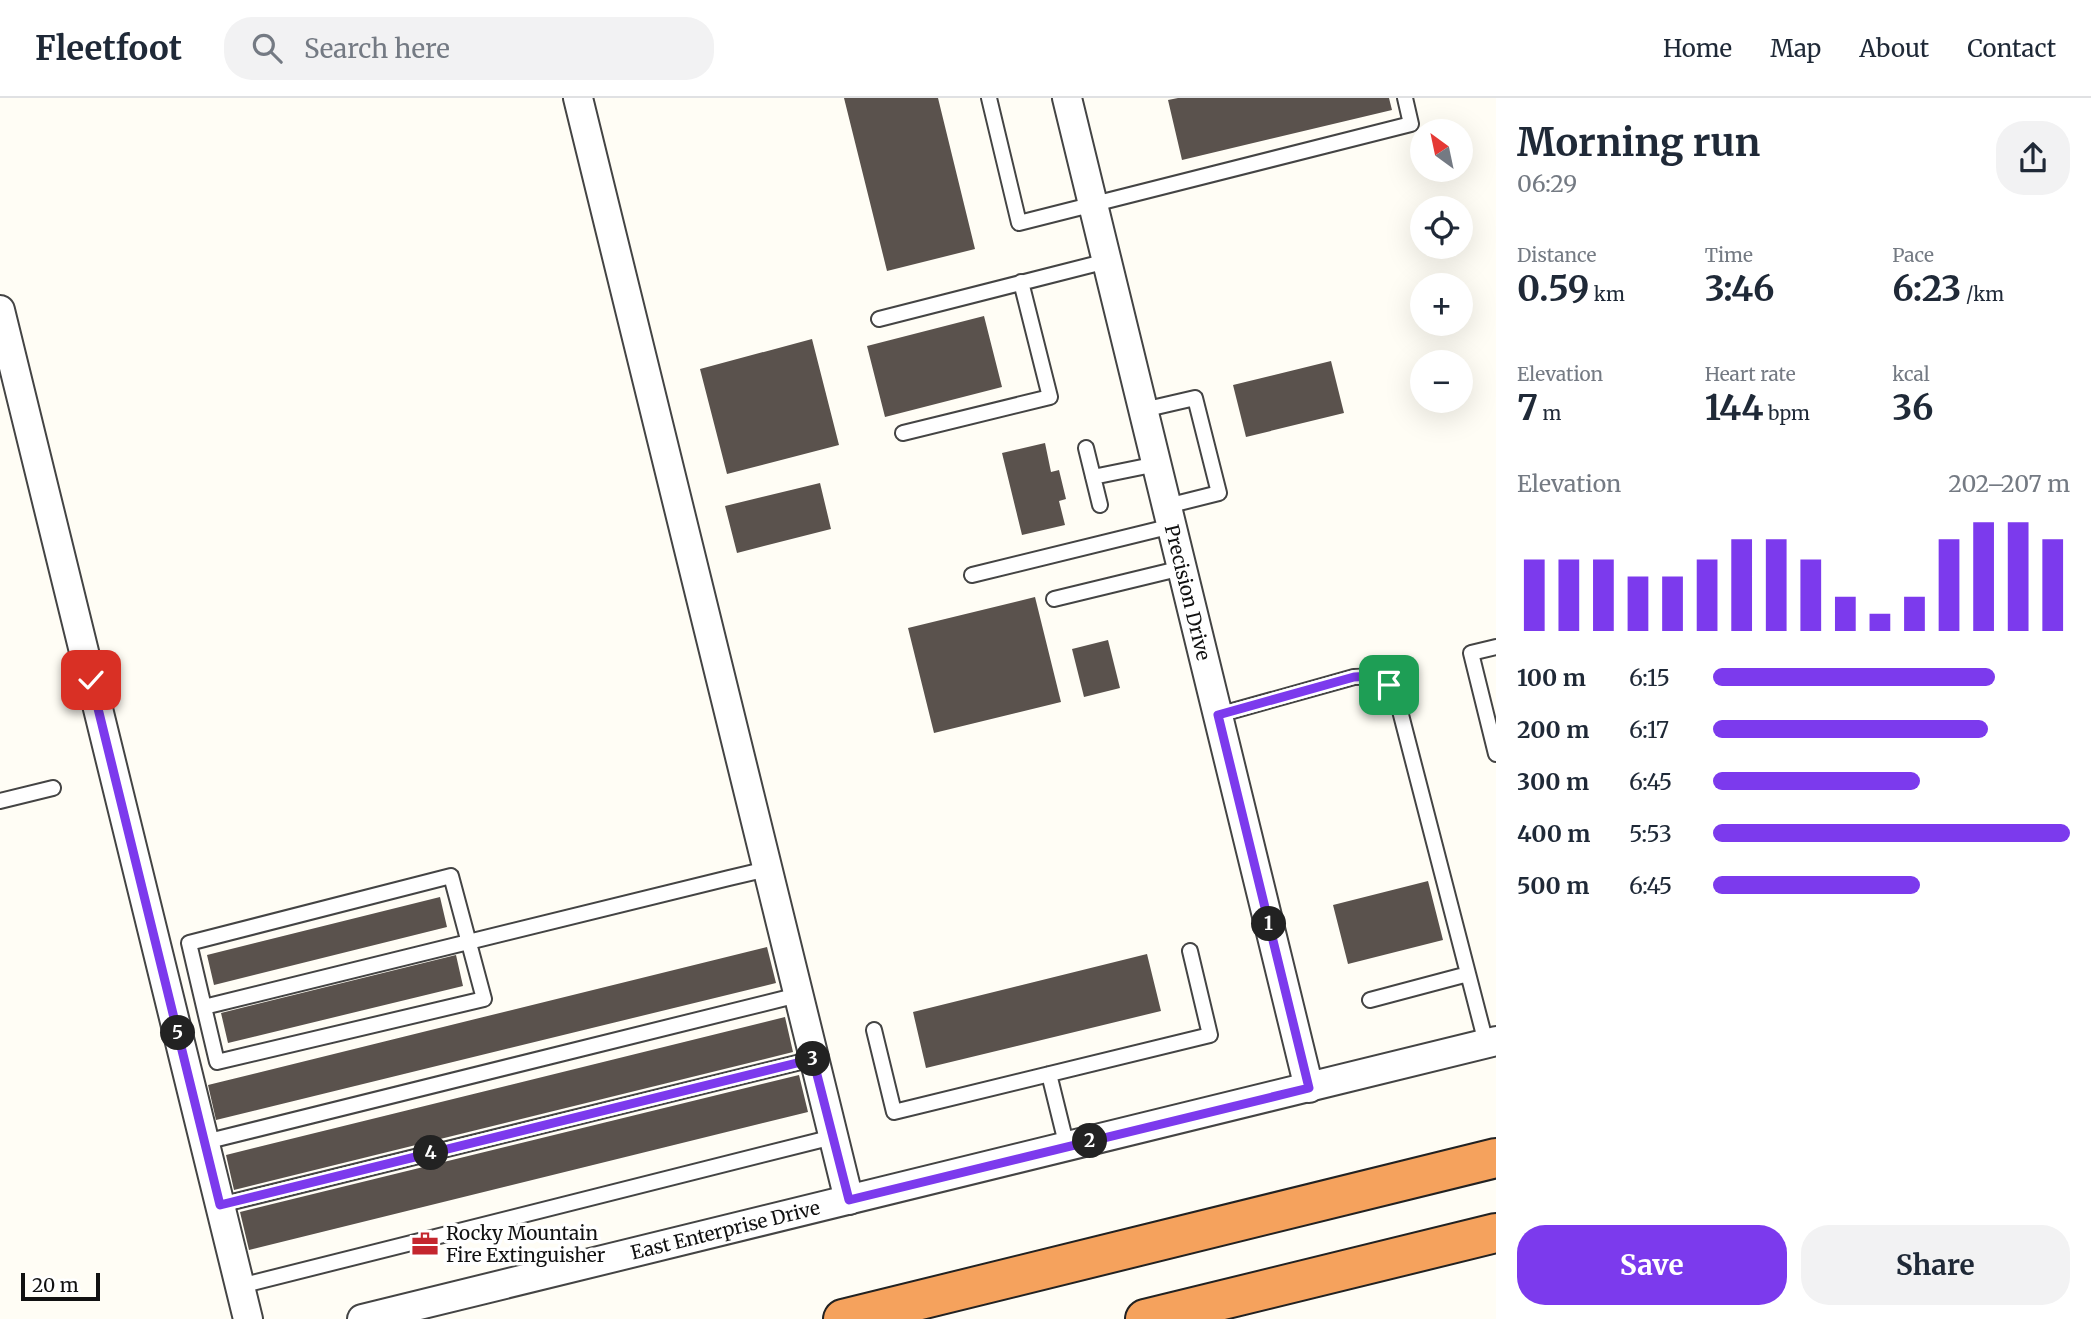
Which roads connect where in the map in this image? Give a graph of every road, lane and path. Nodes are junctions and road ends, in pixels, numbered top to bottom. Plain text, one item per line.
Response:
1 (578, 98) edge
2 (989, 98) edge
3 (1067, 98) edge
4 (1405, 98) edge
5 (1093, 205) junction
6 (1107, 261) junction
7 (1021, 282) junction
8 (0, 310) edge
9 (879, 319) dead end
10 (1143, 410) junction
11 (903, 433) dead end
12 (1086, 448) dead end
13 (1157, 464) junction
14 (1093, 477) junction
15 (1100, 505) dead end
16 (1169, 516) junction
17 (1182, 568) junction
18 (972, 575) dead end
19 (1054, 599) dead end
20 (1496, 646) edge
21 (1218, 715) junction
22 (1496, 754) edge
23 (53, 788) dead end
24 (0, 802) edge
25 (767, 869) junction
26 (469, 942) junction
27 (1190, 951) dead end
28 (1468, 974) junction
29 (798, 995) junction
30 (1370, 1000) dead end
31 (204, 1007) junction
32 (874, 1030) dead end
33 (1491, 1042) edge
34 (813, 1059) junction
35 (1049, 1074) junction
36 (1309, 1088) junction
37 (833, 1137) junction
38 (205, 1142) junction
39 (1068, 1147) junction
40 (1496, 1158) edge
41 (849, 1200) junction
42 (220, 1205) junction
43 (1496, 1233) edge
44 (240, 1286) junction
45 (248, 1319) edge
46 (362, 1319) edge
47 (843, 1319) edge
48 (1145, 1319) edge

1 - 25 street
2 - 5 lane
3 - 5 street, Precision Drive
4 - 5 lane
5 - 6 street, Precision Drive
6 - 7 lane
6 - 10 street, Precision Drive
7 - 9 lane
7 - 11 lane
8 - 38 street
10 - 13 street, Precision Drive
10 - 16 lane
12 - 14 lane
13 - 14 lane
13 - 16 street, Precision Drive
14 - 15 lane
16 - 17 street, Precision Drive
16 - 18 lane
17 - 19 lane
17 - 21 street, Precision Drive
20 - 22 lane
21 - 28 lane
21 - 36 street, Precision Drive
23 - 24 lane
25 - 26 lane
25 - 29 street
26 - 31 lane
26 - 31 lane
26 - 31 lane
27 - 35 lane
28 - 30 lane
28 - 33 lane
29 - 34 street
29 - 38 lane
32 - 35 lane
33 - 36 street, East Enterprise Drive
34 - 37 street
34 - 42 lane
35 - 39 lane
36 - 39 street, East Enterprise Drive
37 - 41 street
37 - 44 lane
38 - 42 street
39 - 41 street, East Enterprise Drive
40 - 47 highway
41 - 46 street, East Enterprise Drive
42 - 44 street
43 - 48 highway
44 - 45 street

